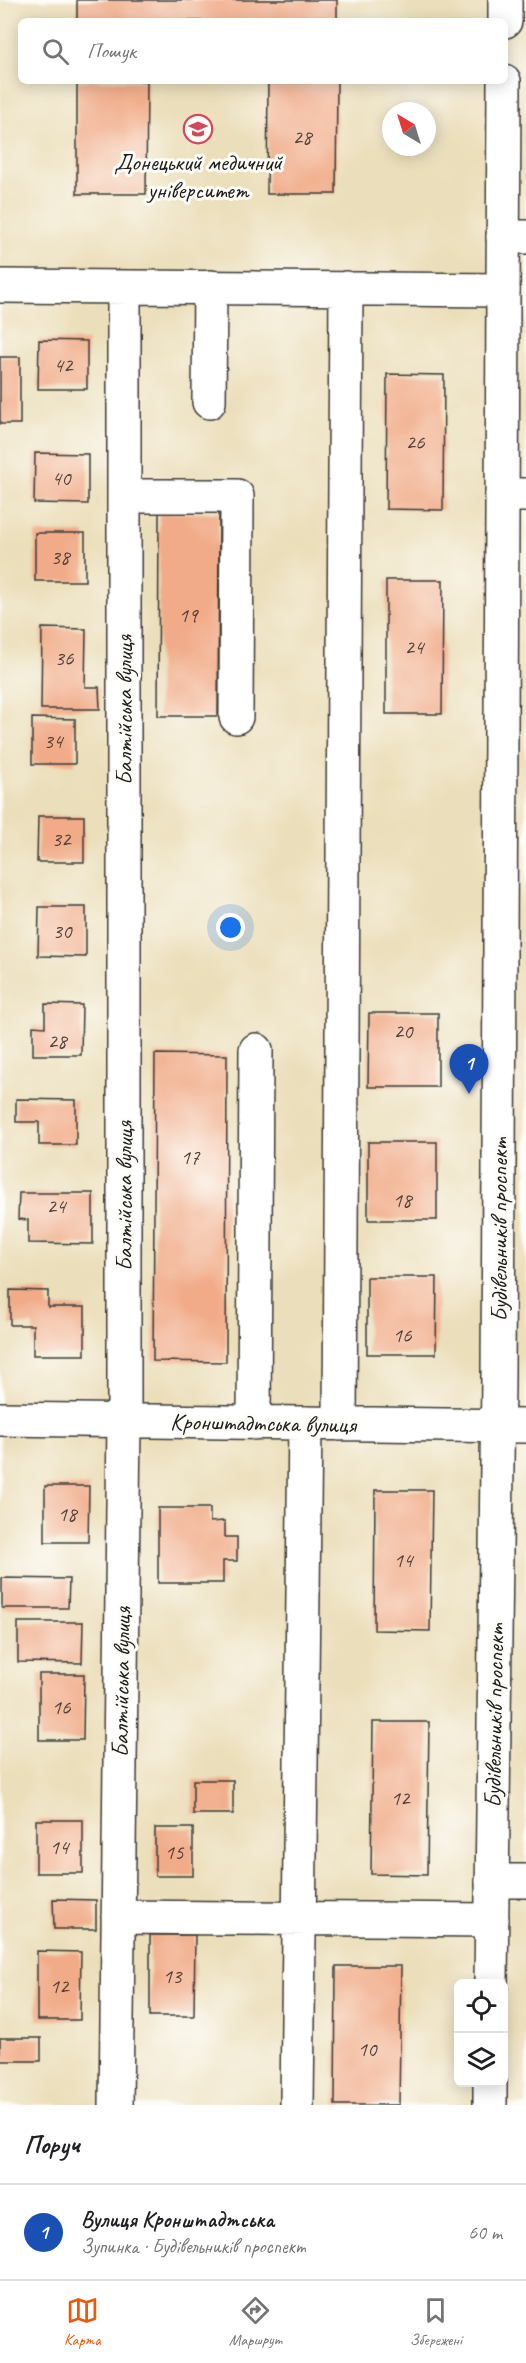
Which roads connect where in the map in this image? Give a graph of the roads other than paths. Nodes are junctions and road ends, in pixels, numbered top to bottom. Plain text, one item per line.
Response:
1 (505, 0) edge
2 (505, 18) edge
3 (504, 84) edge
4 (515, 237) edge
5 (0, 286) edge
6 (124, 286) junction
7 (210, 287) junction
8 (346, 288) junction
9 (503, 290) junction
10 (209, 402) dead end
11 (514, 495) edge
12 (124, 496) junction
13 (236, 717) dead end
14 (256, 1050) dead end
15 (0, 1419) edge
16 (124, 1421) junction
17 (254, 1423) junction
18 (305, 1423) junction
19 (340, 1424) junction
20 (512, 1426) edge
21 (492, 1881) junction
22 (526, 1881) edge
23 (118, 1917) junction
24 (299, 1919) junction
25 (492, 1920) junction
26 (491, 1979) edge
27 (490, 2087) edge
28 (116, 2105) edge
29 (297, 2105) edge
30 (490, 2105) edge

1 - 2 street
3 - 4 street, Будівельників проспект
4 - 9 street, Будівельників проспект
5 - 6 street
6 - 7 street
6 - 12 street, Балтійська вулиця
7 - 8 street
7 - 10 street
8 - 9 street
8 - 19 street
9 - 11 street, Будівельників проспект
11 - 20 street, Будівельників проспект
12 - 13 street
12 - 16 street, Балтійська вулиця
14 - 17 street
15 - 16 street, Кронштадтська вулиця
16 - 17 street, Кронштадтська вулиця
16 - 23 street, Балтійська вулиця
17 - 18 street, Кронштадтська вулиця
18 - 19 street, Кронштадтська вулиця
18 - 24 street
19 - 20 street, Кронштадтська вулиця
20 - 21 street, Будівельників проспект
21 - 22 street
21 - 25 street, Будівельників проспект
23 - 24 street
23 - 28 street, Балтійська вулиця
24 - 25 street
24 - 29 street
25 - 26 street, Будівельників проспект
27 - 30 street

